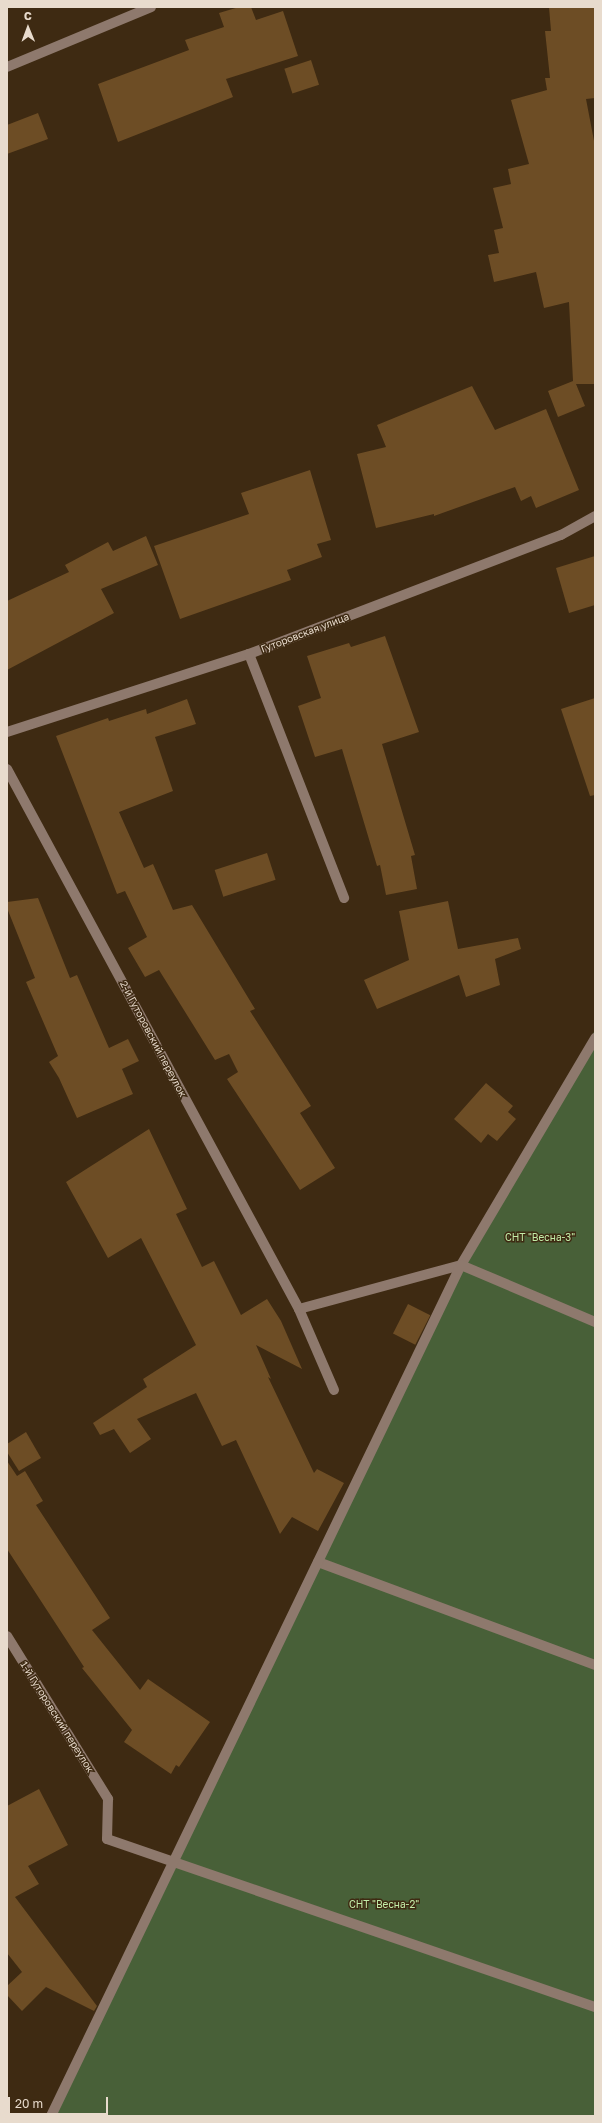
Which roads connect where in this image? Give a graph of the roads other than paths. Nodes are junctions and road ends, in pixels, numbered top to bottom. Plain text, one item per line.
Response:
1 (151, 7) edge
2 (7, 67) edge
3 (595, 516) edge
4 (249, 654) junction
5 (7, 732) edge
6 (7, 769) edge
7 (344, 898) dead end
8 (595, 1038) edge
9 (461, 1265) junction
10 (300, 1309) junction
11 (595, 1322) edge
12 (334, 1390) dead end
13 (318, 1562) junction
14 (7, 1636) edge
15 (595, 1665) edge
16 (174, 1862) junction
17 (595, 2006) edge
18 (51, 2116) edge

1 - 2 street
3 - 4 street, Гуторовская улица
4 - 5 street, Гуторовская улица
4 - 7 street
6 - 10 street, 2-й Гуторовский переулок
8 - 9 street
9 - 10 street
9 - 11 street
9 - 13 street
10 - 12 street, 2-й Гуторовский переулок
13 - 15 street
13 - 16 street
14 - 16 street, 1-й Гуторовский переулок
16 - 17 street
16 - 18 street

